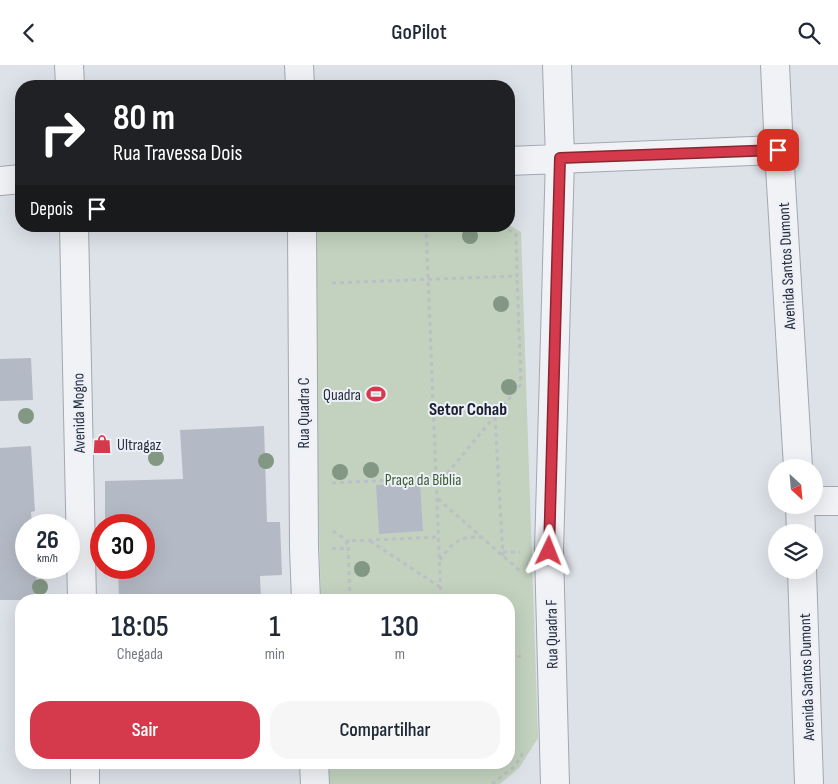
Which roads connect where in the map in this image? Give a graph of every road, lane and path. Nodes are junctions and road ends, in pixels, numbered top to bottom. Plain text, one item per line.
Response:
1 (69, 65) edge
2 (299, 65) edge
3 (557, 65) edge
4 (775, 65) edge
5 (70, 80) edge
6 (300, 80) edge
7 (778, 150) junction
8 (560, 158) junction
9 (515, 161) edge
10 (15, 180) edge
11 (0, 181) edge
12 (74, 232) edge
13 (302, 232) edge
14 (426, 232) edge
15 (512, 232) edge
16 (517, 277) junction
17 (428, 280) junction
18 (326, 284) dead end
19 (495, 416) junction
20 (797, 459) edge
21 (436, 478) junction
22 (325, 484) dead end
23 (436, 486) junction
24 (437, 498) junction
25 (823, 501) edge
26 (838, 501) edge
27 (438, 537) junction
28 (481, 537) junction
29 (370, 540) junction
30 (348, 541) dead end
31 (503, 556) junction
32 (439, 560) junction
33 (521, 572) dead end
34 (802, 579) edge
35 (441, 587) junction
36 (82, 594) edge
37 (306, 594) edge
38 (441, 594) edge
39 (85, 769) edge
40 (314, 769) edge
41 (85, 784) edge
42 (315, 784) edge
43 (555, 784) edge
44 (809, 784) edge

1 - 5 street
2 - 6 street
3 - 8 street, Rua Quadra F
4 - 7 street, Avenida Santos Dumont
7 - 8 street
7 - 20 street, Avenida Santos Dumont
8 - 9 street
8 - 43 street, Rua Quadra F
10 - 11 street
12 - 36 street, Avenida Mogno
13 - 37 street, Rua Quadra C
14 - 17 path
15 - 16 path
16 - 17 path
16 - 19 path
17 - 18 path
17 - 21 path
19 - 23 path
19 - 31 path
21 - 22 path
21 - 23 path
23 - 24 path
24 - 27 path
24 - 28 path
25 - 26 street
27 - 29 path
27 - 32 path
28 - 31 path
28 - 32 path
29 - 30 path
29 - 35 path
31 - 33 path
32 - 35 path
34 - 44 street, Avenida Santos Dumont
35 - 38 path
39 - 41 street
40 - 42 street

